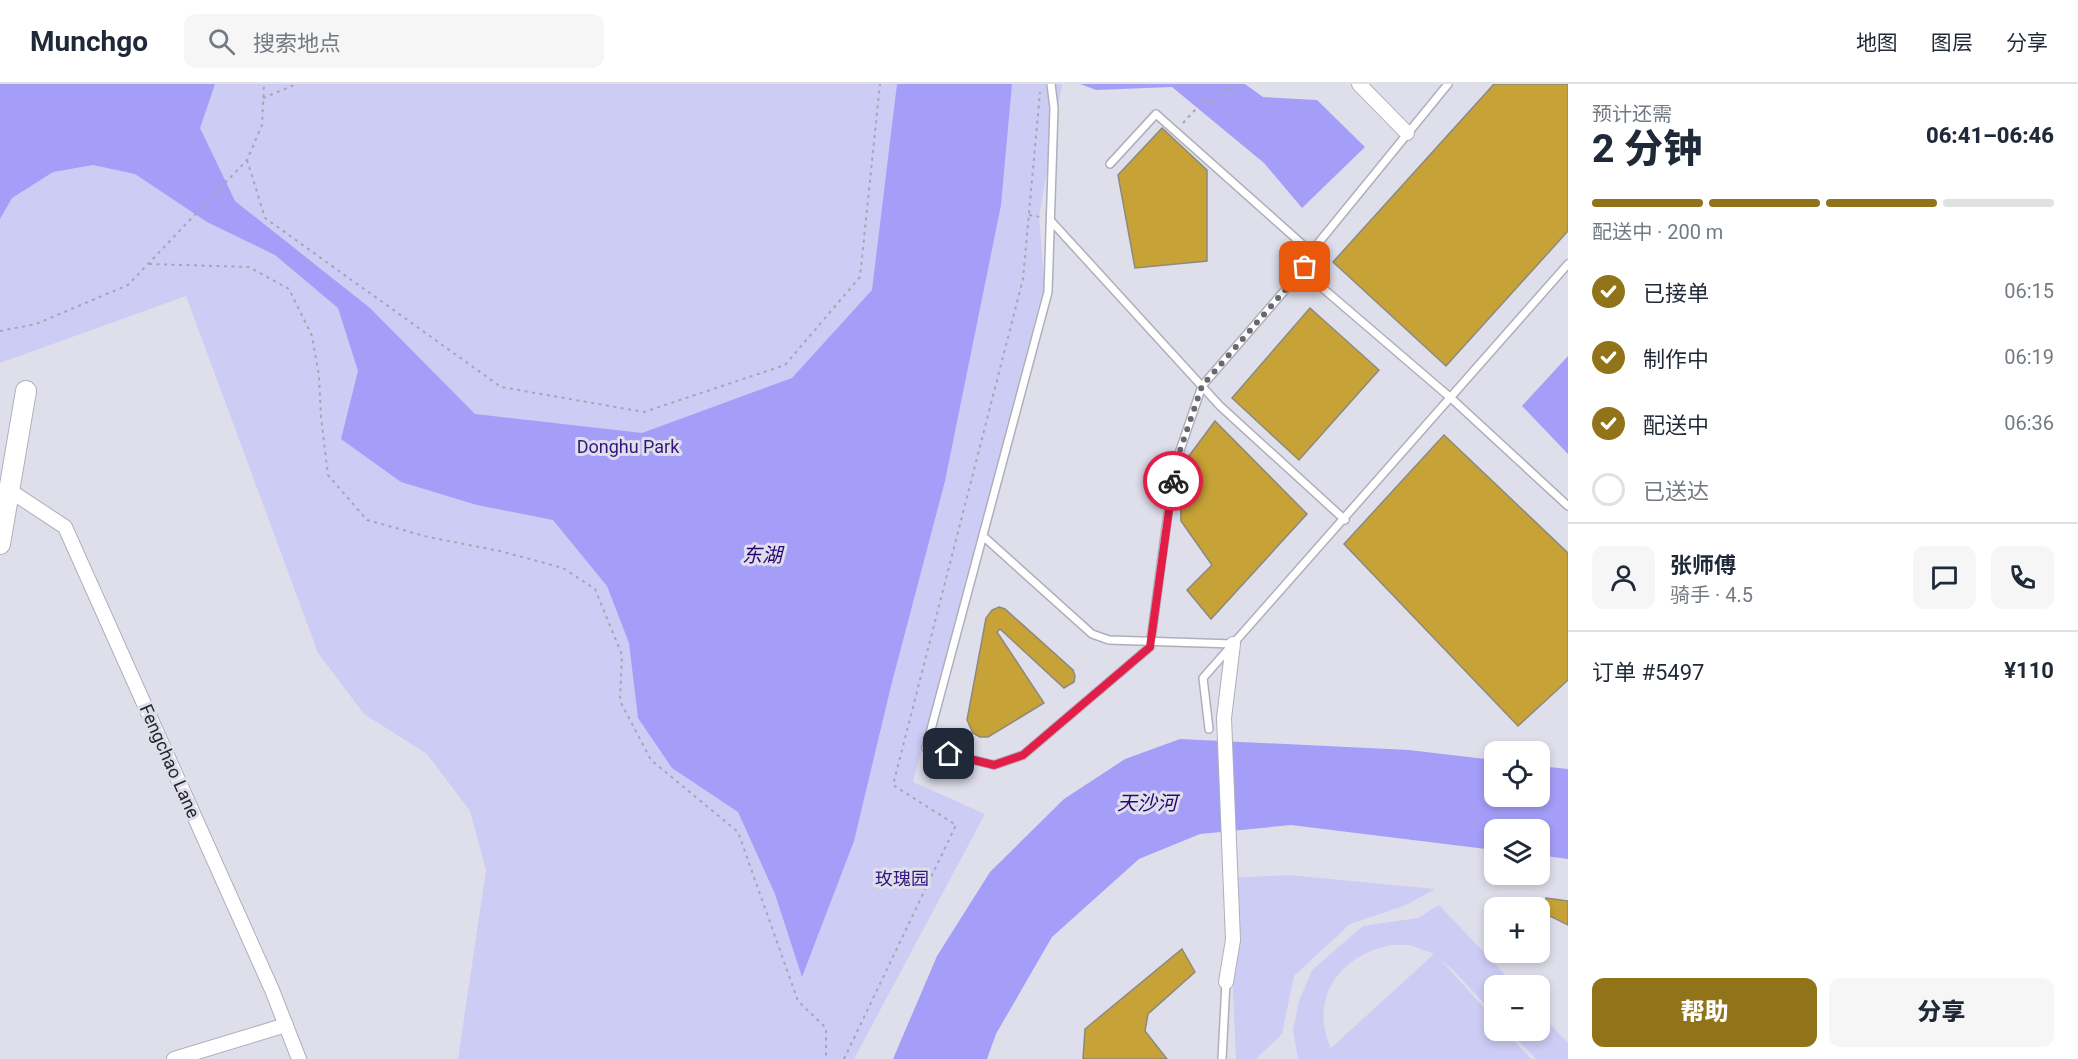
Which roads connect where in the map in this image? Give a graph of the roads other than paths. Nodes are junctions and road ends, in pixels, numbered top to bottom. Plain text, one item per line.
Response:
1 (1051, 84) edge
2 (1359, 84) edge
3 (1448, 84) edge
4 (1407, 134) junction
5 (1110, 164) dead end
6 (1051, 221) junction
7 (1311, 252) junction
8 (1568, 264) edge
9 (1305, 267) junction
10 (1202, 386) junction
11 (26, 391) dead end
12 (1452, 399) junction
13 (5, 494) edge
14 (1568, 506) edge
15 (1345, 520) junction
16 (983, 536) junction
17 (0, 544) edge
18 (1151, 641) junction
19 (1233, 644) junction
20 (1209, 729) dead end
21 (1226, 982) joint
22 (286, 1025) junction
23 (174, 1059) edge
24 (299, 1059) edge
25 (1222, 1059) edge

1 - 6 lane
2 - 4 street
3 - 4 lane
4 - 7 lane
5 - 7 lane
6 - 10 lane
6 - 16 lane
7 - 9 lane
8 - 12 lane
9 - 10 lane
9 - 12 lane
10 - 15 lane
10 - 18 lane
11 - 13 street
12 - 14 lane
12 - 15 lane
13 - 17 street
13 - 22 street, Fengchao Lane
15 - 19 lane
16 - 18 lane
16 - 18 lane
18 - 19 lane
19 - 20 lane
19 - 21 street
21 - 25 lane
22 - 23 street
22 - 24 street, Fengchao Lane

